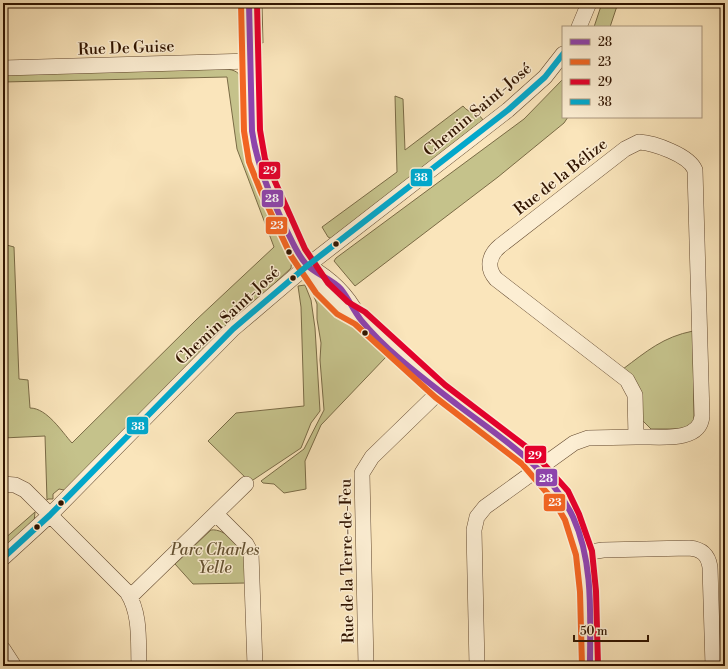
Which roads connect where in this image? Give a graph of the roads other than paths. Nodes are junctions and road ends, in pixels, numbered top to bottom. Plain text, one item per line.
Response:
1 (249, 3) edge
2 (589, 3) edge
3 (579, 26) edge
4 (562, 55) edge
5 (251, 61) junction
6 (3, 68) edge
7 (307, 266) junction
8 (440, 391) junction
9 (636, 436) junction
10 (539, 468) junction
11 (3, 484) edge
12 (246, 484) dead end
13 (216, 514) junction
14 (50, 515) junction
15 (584, 553) junction
16 (3, 558) edge
17 (130, 597) junction
18 (3, 649) edge
19 (14, 666) edge
20 (139, 666) edge
21 (255, 666) edge
22 (366, 666) edge
23 (478, 666) edge
24 (590, 666) edge
25 (712, 666) edge

1 - 5 street
2 - 3 street
4 - 7 street, Chemin Saint-José
5 - 6 street, Rue De Guise
5 - 7 street
7 - 8 street
7 - 14 street, Chemin Saint-José
8 - 10 street
8 - 22 street, Rue de la Terre-de-Feu
9 - 9 street, Rue de la Bélize
9 - 10 street, Rue de la Bélize
10 - 15 street
10 - 23 street, Rue de la Bélize
11 - 14 street
12 - 13 street
13 - 17 street
13 - 21 street
14 - 16 street, Chemin Saint-José
14 - 17 street
15 - 24 street
15 - 25 street
17 - 20 street
18 - 19 street

